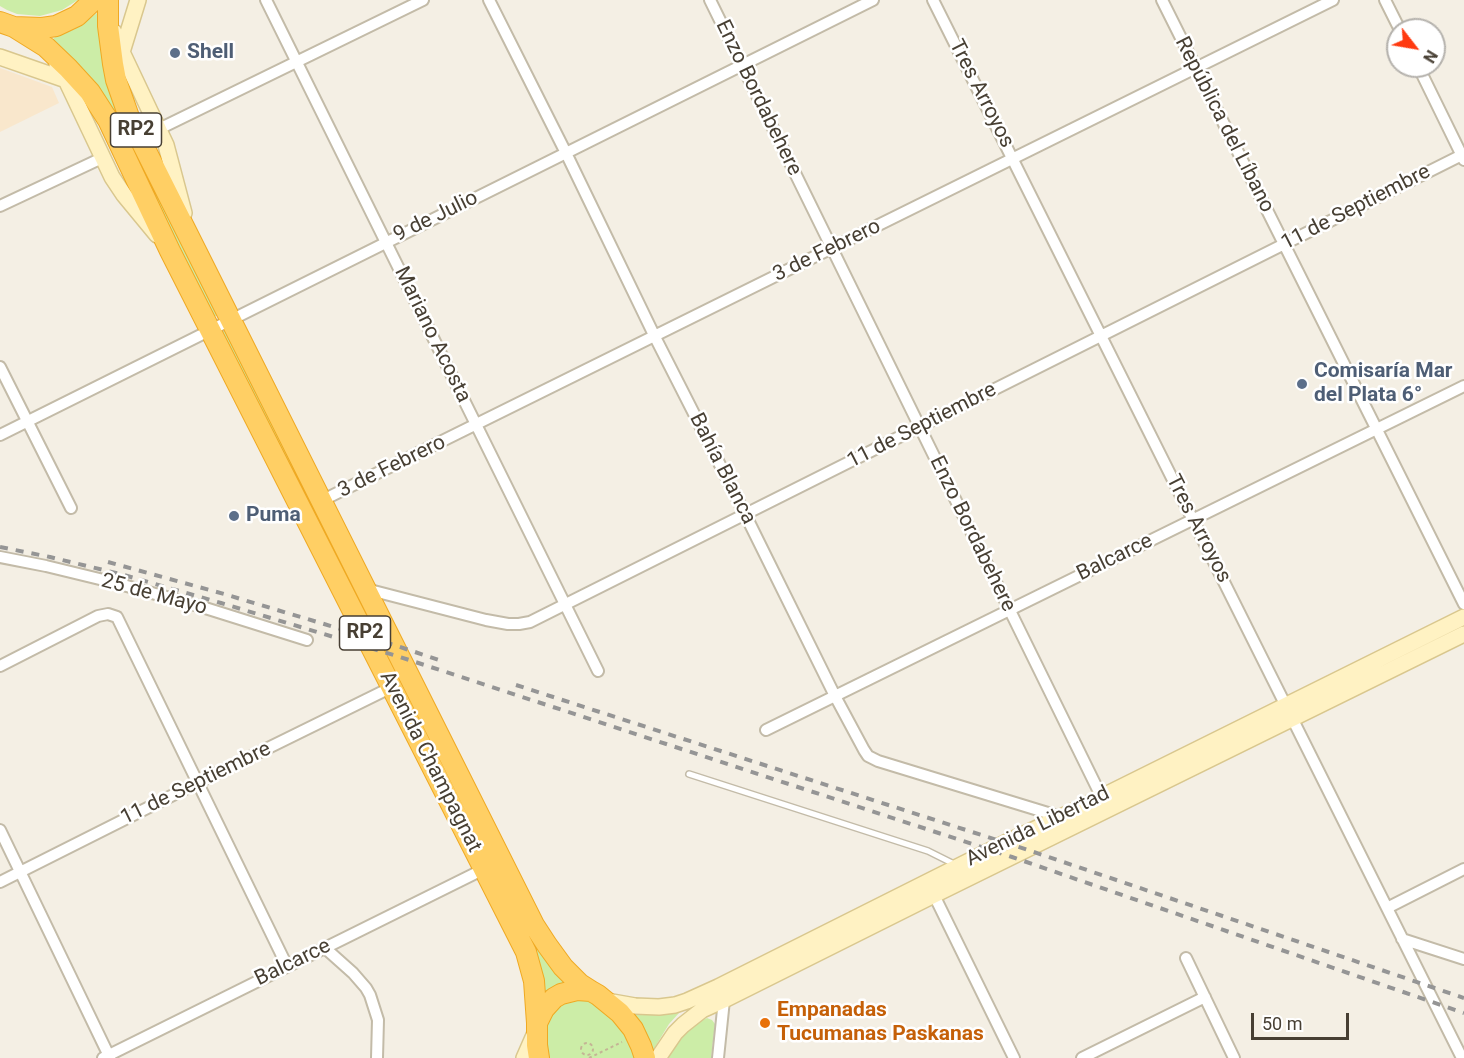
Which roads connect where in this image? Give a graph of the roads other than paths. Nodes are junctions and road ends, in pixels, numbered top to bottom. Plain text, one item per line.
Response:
1 (138, 0) edge
2 (266, 0) edge
3 (423, 0) edge
4 (489, 0) edge
5 (710, 0) edge
6 (873, 0) edge
7 (933, 0) edge
8 (1162, 0) edge
9 (1333, 0) edge
10 (1385, 0) edge
11 (104, 4) edge
12 (1394, 18) edge
13 (7, 24) edge
14 (46, 47) junction
15 (122, 52) junction
16 (0, 57) edge
17 (297, 62) junction
18 (742, 65) junction
19 (1196, 68) junction
20 (1424, 78) edge
21 (66, 80) junction
22 (116, 80) junction
23 (90, 93) junction
24 (159, 129) junction
25 (566, 153) junction
26 (1463, 156) edge
27 (102, 158) junction
28 (1013, 159) junction
29 (0, 206) edge
30 (190, 239) junction
31 (386, 242) junction
32 (1284, 244) junction
33 (832, 249) junction
34 (170, 251) junction
35 (230, 320) junction
36 (211, 329) junction
37 (1101, 336) junction
38 (655, 337) junction
39 (0, 367) edge
40 (1464, 386) edge
41 (27, 421) junction
42 (477, 425) junction
43 (920, 427) junction
44 (1376, 429) junction
45 (0, 435) edge
46 (321, 501) junction
47 (71, 508) dead end
48 (745, 514) junction
49 (1193, 519) junction
50 (0, 557) edge
51 (366, 589) junction
52 (566, 604) junction
53 (1464, 604) edge
54 (1010, 610) junction
55 (1464, 617) edge
56 (1464, 634) edge
57 (307, 640) dead end
58 (0, 666) edge
59 (598, 671) dead end
60 (392, 687) junction
61 (835, 696) junction
62 (1289, 712) junction
63 (766, 730) dead end
64 (689, 774) dead end
65 (197, 783) junction
66 (1105, 804) junction
67 (1061, 817) junction
68 (0, 830) edge
69 (958, 866) junction
70 (484, 868) junction
71 (1464, 869) edge
72 (20, 872) junction
73 (0, 882) edge
74 (930, 888) junction
75 (1387, 908) junction
76 (1402, 939) junction
77 (325, 948) junction
78 (1186, 958) dead end
79 (1464, 959) edge
80 (287, 966) junction
81 (598, 996) junction
82 (1205, 997) junction
83 (724, 1000) junction
84 (536, 1027) junction
85 (107, 1057) edge
86 (377, 1058) edge
87 (524, 1058) edge
88 (539, 1058) edge
89 (645, 1058) edge
90 (658, 1058) edge
91 (718, 1058) edge
92 (1014, 1058) edge
93 (1082, 1058) edge
94 (1234, 1058) edge
95 (1462, 1058) edge

1 - 15 main road
2 - 17 street, Mariano Acosta
3 - 17 street
4 - 25 street, Bahía Blanca
5 - 18 street, Enzo Bordabehere
6 - 18 street, 9 de Julio
7 - 28 street, Tres Arroyos
8 - 19 street, República del Líbano
9 - 19 street, 3 de Febrero
10 - 12 street
11 - 13 highway
11 - 15 main road, Avenida Champagnat
11 - 22 highway, Avenida Champagnat / RP2
13 - 14 highway, Avenida Champagnat / RP2
14 - 21 main road, Avenida Champagnat
14 - 23 highway, Avenida Champagnat / RP2
15 - 22 highway
15 - 24 main road, Avenida Champagnat
16 - 21 main road
17 - 24 street
17 - 31 street, Mariano Acosta
18 - 25 street, 9 de Julio
18 - 33 street, Enzo Bordabehere
19 - 28 street, 3 de Febrero
19 - 32 street, República del Líbano
20 - 26 street
21 - 23 highway
21 - 27 main road, Avenida Champagnat
22 - 30 highway, Avenida Champagnat / RP2
23 - 34 highway, Avenida Champagnat / RP2
24 - 30 main road, Avenida Champagnat
25 - 31 street, 9 de Julio
25 - 38 street, Bahía Blanca
26 - 32 street, 11 de Septiembre
27 - 29 street
27 - 34 main road, Avenida Champagnat
28 - 33 street, 3 de Febrero
28 - 37 street, Tres Arroyos
30 - 35 highway, Avenida Champagnat / RP2
31 - 35 street, 9 de Julio
31 - 42 street, Mariano Acosta
32 - 37 street, 11 de Septiembre
32 - 44 street, República del Líbano
33 - 38 street, 3 de Febrero
33 - 43 street, Enzo Bordabehere
34 - 36 highway, Avenida Champagnat / RP2
35 - 36 street, 9 de Julio
35 - 46 highway, Avenida Champagnat / RP2
36 - 41 street, 9 de Julio
36 - 60 highway, Avenida Champagnat / RP2
37 - 43 street, 11 de Septiembre
37 - 49 street, Tres Arroyos
38 - 42 street, 3 de Febrero
38 - 48 street, Bahía Blanca
39 - 41 street
40 - 44 street, Balcarce
41 - 45 street, 9 de Julio
41 - 47 street
42 - 46 street, 3 de Febrero
42 - 52 street, Mariano Acosta
43 - 48 street, 11 de Septiembre
43 - 54 street, Enzo Bordabehere
44 - 49 street, Balcarce
44 - 53 street, República del Líbano
46 - 51 highway, Avenida Champagnat / RP2
48 - 52 street, 11 de Septiembre
48 - 61 street, Bahía Blanca
49 - 54 street, Balcarce
49 - 62 street, Tres Arroyos
50 - 57 street, 25 de Mayo
51 - 52 street, 11 de Septiembre
51 - 81 highway, Avenida Champagnat / RP2
52 - 59 street, Mariano Acosta
54 - 61 street, Balcarce
54 - 66 street, Enzo Bordabehere
55 - 62 main road, Avenida Libertad
56 - 62 main road, Avenida Libertad
58 - 65 street
60 - 65 street, 11 de Septiembre
60 - 70 highway, Avenida Champagnat / RP2
61 - 63 street, Balcarce
61 - 67 street, Bahía Blanca
62 - 66 main road, Avenida Libertad
62 - 75 street, Tres Arroyos
64 - 69 lane
65 - 72 street, 11 de Septiembre
65 - 80 street
66 - 67 main road, Avenida Libertad
66 - 74 main road, Avenida Libertad
67 - 69 main road, Avenida Libertad
68 - 72 street
69 - 74 main road, Avenida Libertad
70 - 77 street, Balcarce
70 - 84 highway, Avenida Champagnat / RP2
71 - 75 street
72 - 73 street, 11 de Septiembre
72 - 85 street
74 - 81 main road, Avenida Libertad
74 - 83 main road, Avenida Libertad
74 - 92 street
75 - 76 street, Tres Arroyos
76 - 79 street
76 - 95 street, Tres Arroyos
77 - 80 street, Balcarce
77 - 86 street
78 - 82 street
80 - 85 street, Balcarce
81 - 84 highway
81 - 89 highway, RP2
82 - 93 street
82 - 94 street
83 - 90 main road, Avenida Libertad
83 - 91 street
84 - 87 main road
84 - 88 highway, RP2

